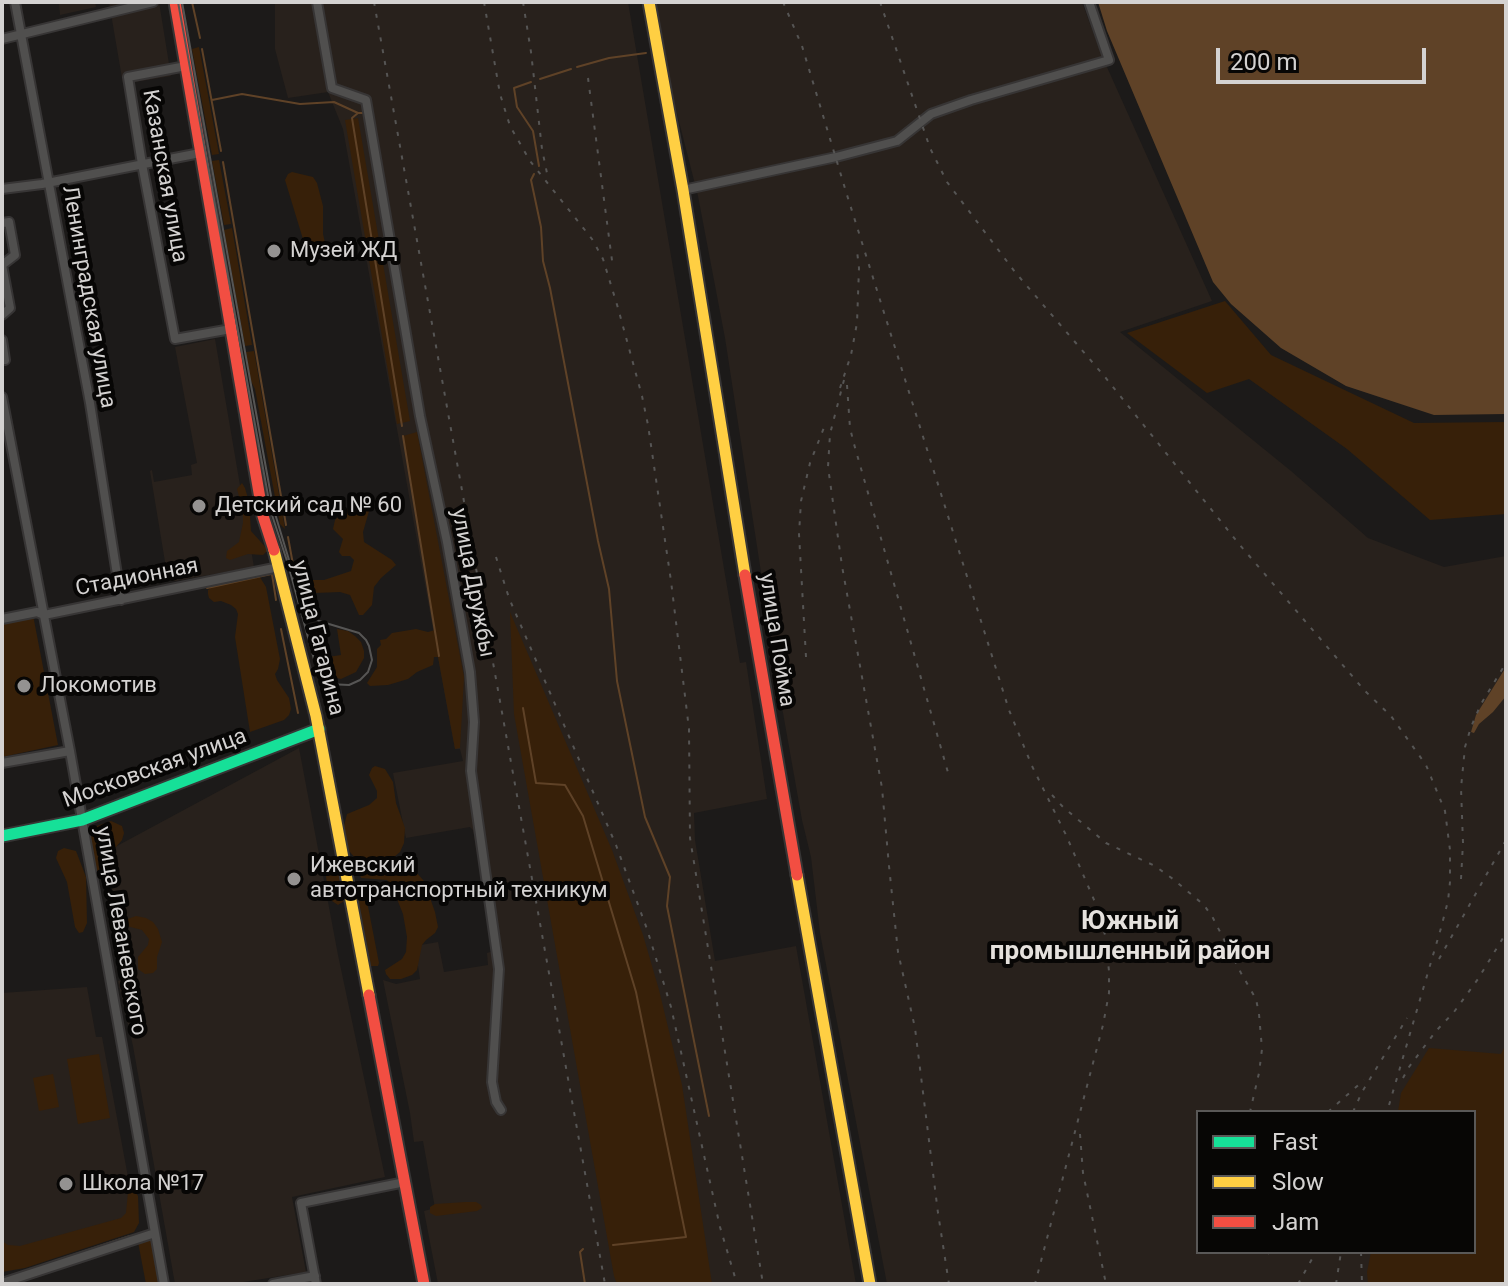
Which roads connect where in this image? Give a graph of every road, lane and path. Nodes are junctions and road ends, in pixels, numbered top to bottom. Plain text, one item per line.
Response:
1 (15, 2) edge
2 (153, 2) edge
3 (317, 2) edge
4 (649, 2) edge
5 (1089, 2) edge
6 (176, 3) edge
7 (21, 35) junction
8 (2, 39) edge
9 (186, 66) junction
10 (200, 153) junction
11 (142, 164) junction
12 (49, 183) junction
13 (2, 189) edge
14 (683, 190) junction
15 (2, 223) edge
16 (2, 315) edge
17 (231, 329) junction
18 (2, 340) edge
19 (5, 360) dead end
20 (2, 397) edge
21 (5, 432) edge
22 (279, 567) junction
23 (121, 600) junction
24 (44, 615) junction
25 (2, 619) edge
26 (319, 729) junction
27 (70, 751) junction
28 (2, 763) edge
29 (82, 820) junction
30 (2, 836) edge
31 (501, 1110) dead end
32 (405, 1182) junction
33 (155, 1233) junction
34 (315, 1280) edge
35 (2, 1283) edge
36 (164, 1284) edge
37 (273, 1284) edge
38 (424, 1284) edge
39 (870, 1284) edge

1 - 7 street, Ленинградская улица
2 - 7 street
3 - 31 street, улица Дружбы
4 - 14 main road, улица Пойма
5 - 14 street
6 - 9 main road, улица Гагарина
7 - 8 street
7 - 12 street, Ленинградская улица
9 - 10 main road, улица Гагарина
9 - 11 street, Казанская улица
10 - 11 street
10 - 17 main road, улица Гагарина
11 - 12 street
11 - 17 street, Казанская улица
12 - 13 street
12 - 23 street, Ленинградская улица
14 - 39 main road, улица Пойма
15 - 16 street
17 - 22 main road, улица Гагарина
18 - 19 street
20 - 21 street, улица Леваневского
21 - 24 street, улица Леваневского
22 - 23 street, Стадионная
22 - 26 main road, улица Гагарина
23 - 24 street, Стадионная
24 - 25 street, Стадионная
24 - 27 street, улица Леваневского
26 - 29 main road, Московская улица
26 - 32 main road, улица Гагарина
27 - 28 street
27 - 29 street, улица Леваневского
29 - 30 main road, Московская улица
29 - 33 street, улица Леваневского
32 - 34 street
32 - 38 main road, улица Гагарина
33 - 35 street
33 - 36 street, улица Леваневского
34 - 37 street

